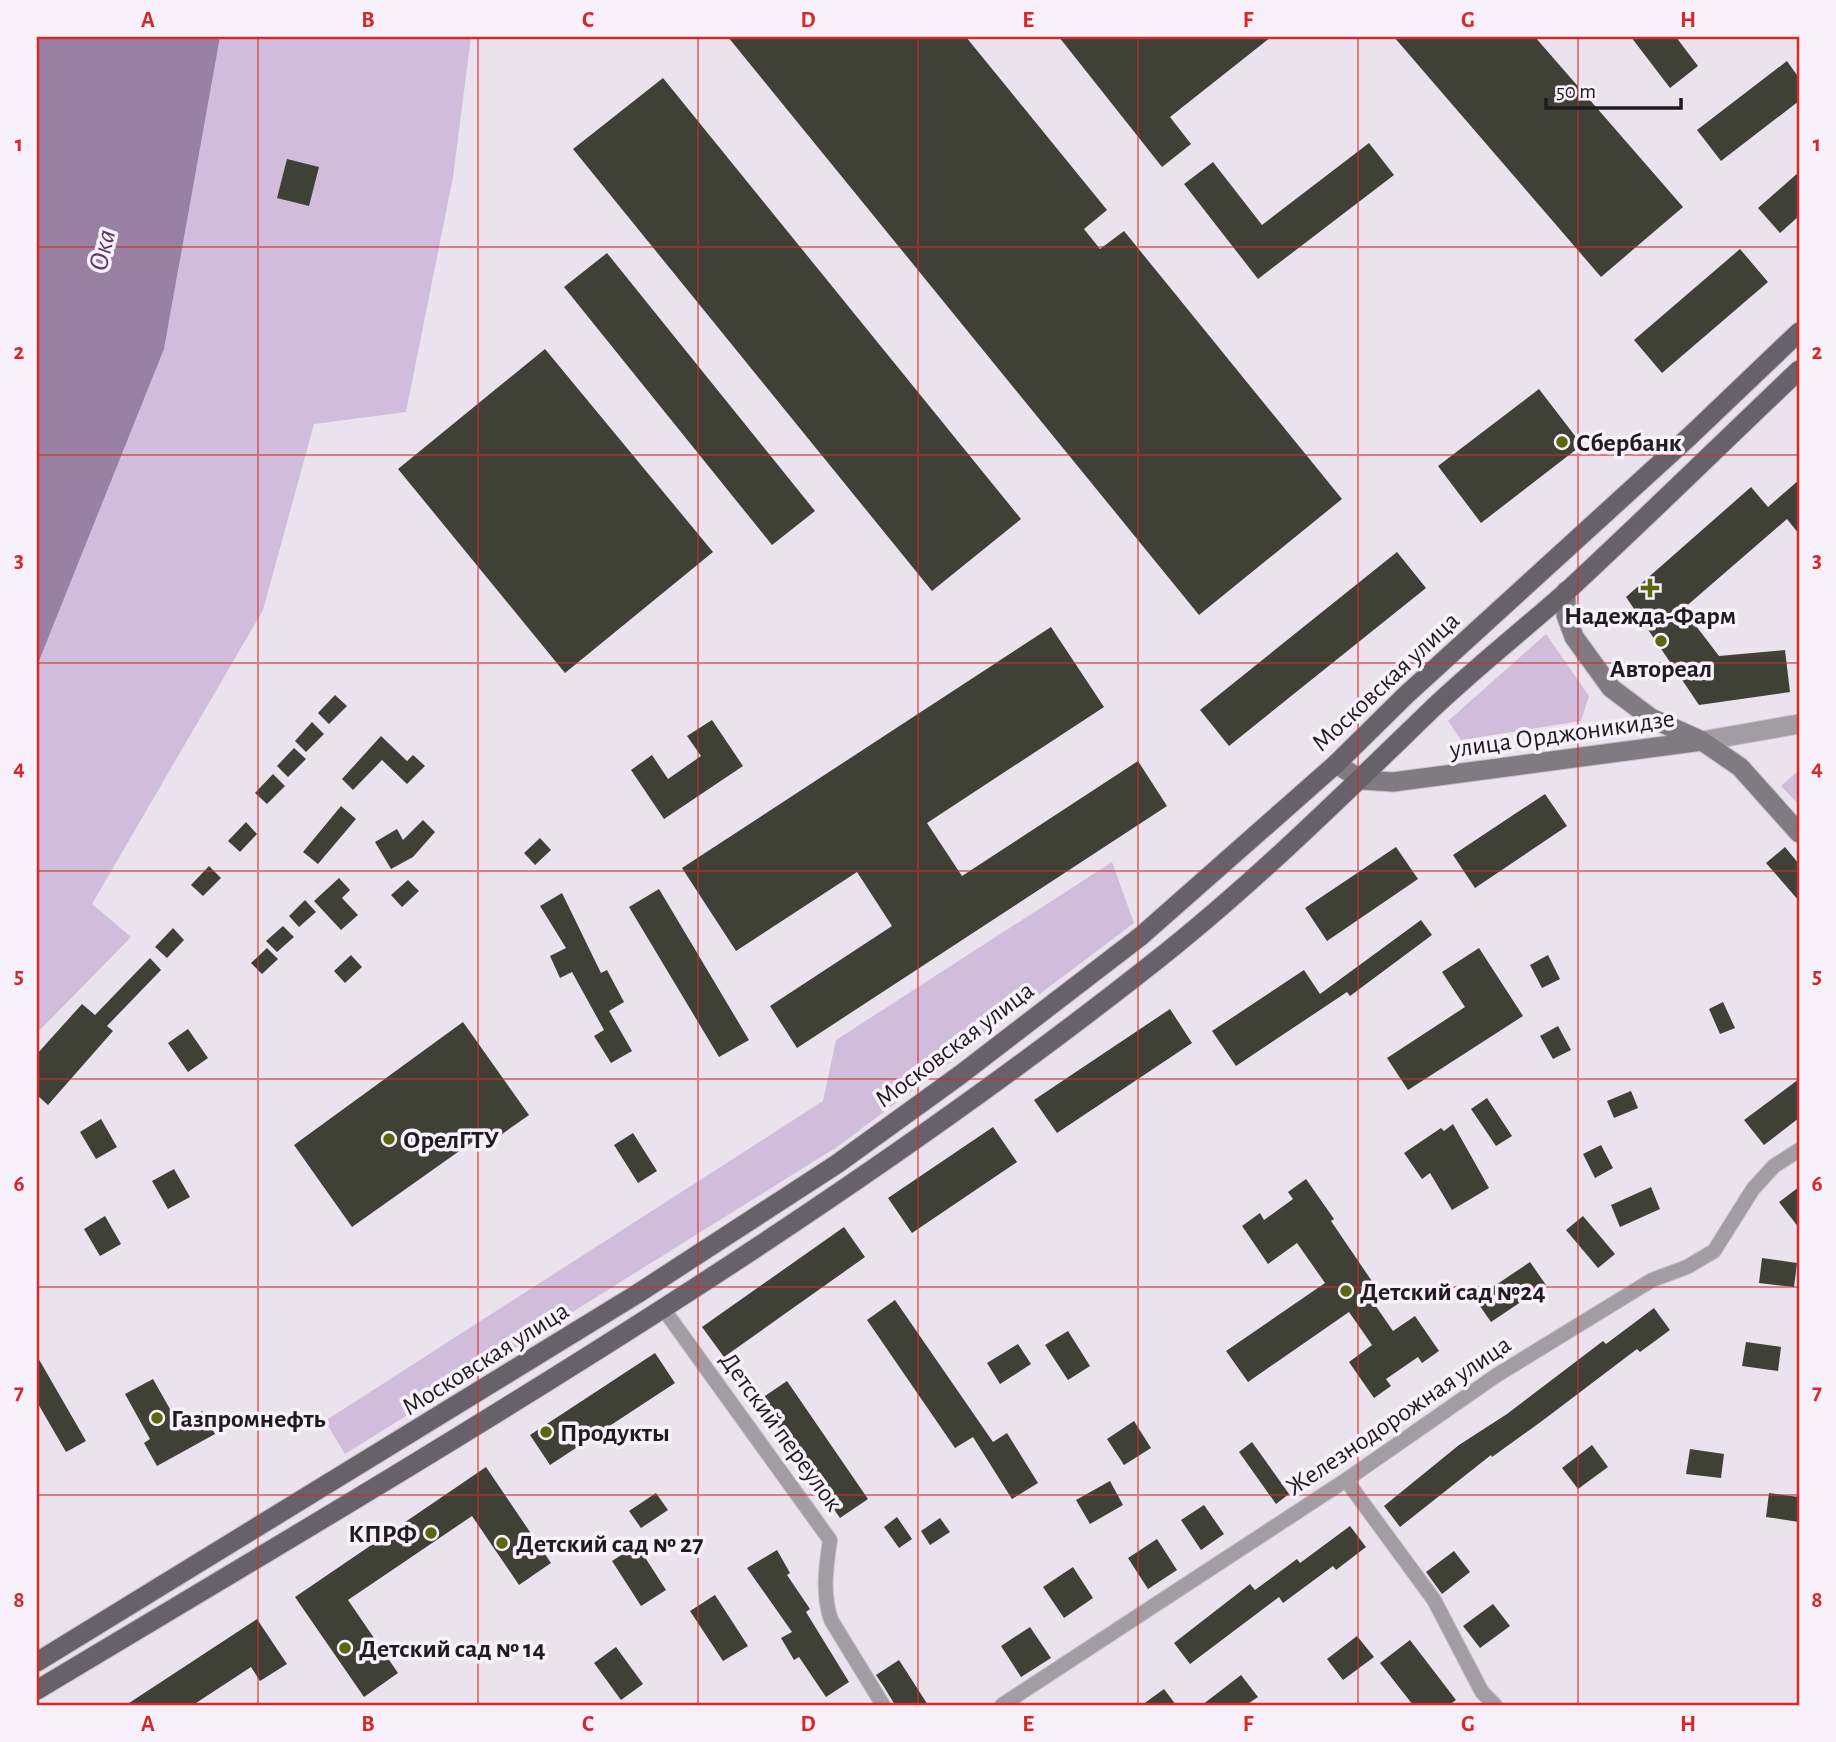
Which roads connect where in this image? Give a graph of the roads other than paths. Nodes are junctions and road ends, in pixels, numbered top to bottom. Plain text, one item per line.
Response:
1 (1799, 332) edge
2 (1799, 370) edge
3 (1566, 591) junction
4 (1799, 724) edge
5 (1702, 741) junction
6 (1336, 764) junction
7 (1362, 780) junction
8 (1799, 833) edge
9 (1799, 1150) edge
10 (662, 1307) junction
11 (471, 1398) junction
12 (485, 1418) junction
13 (1346, 1480) junction
14 (37, 1662) edge
15 (37, 1690) edge
16 (883, 1705) edge
17 (1002, 1705) edge
18 (1495, 1705) edge

1 - 6 main road, Московская улица
2 - 3 main road, Московская улица
3 - 5 main road
3 - 7 main road, Московская улица
4 - 5 street, улица Орджоникидзе
5 - 7 main road, улица Орджоникидзе
5 - 8 main road
6 - 7 main road, улица Орджоникидзе
6 - 11 main road, Московская улица
7 - 10 main road, Московская улица
9 - 13 street, Железнодорожная улица
10 - 12 main road, Московская улица
10 - 16 street, Детский переулок
11 - 12 main road
11 - 14 main road, Московская улица
12 - 15 main road, Московская улица
13 - 17 street, Железнодорожная улица
13 - 18 street

